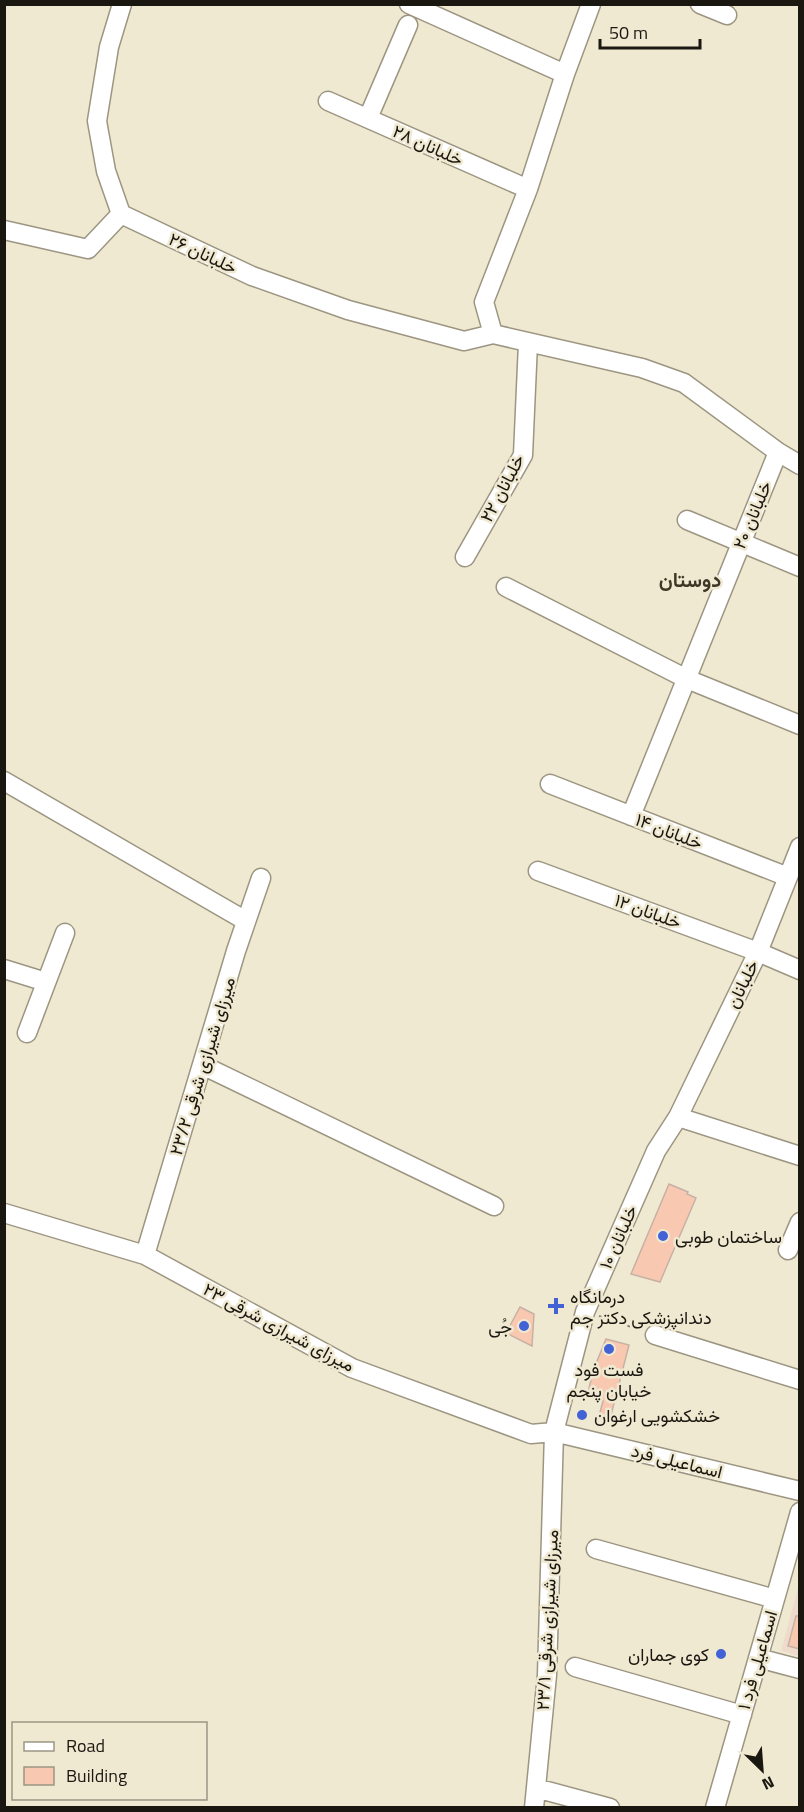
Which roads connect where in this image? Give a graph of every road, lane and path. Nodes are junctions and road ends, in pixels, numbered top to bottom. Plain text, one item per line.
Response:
1 (123, 4) edge
2 (409, 4) edge
3 (591, 4) edge
4 (700, 4) edge
5 (727, 15) dead end
6 (408, 25) dead end
7 (565, 74) junction
8 (328, 101) dead end
9 (368, 118) junction
10 (528, 189) junction
11 (121, 214) junction
12 (4, 230) edge
13 (493, 334) junction
14 (528, 343) junction
15 (778, 452) junction
16 (800, 465) edge
17 (687, 520) dead end
18 (741, 542) junction
19 (465, 557) dead end
20 (800, 567) edge
21 (506, 587) dead end
22 (687, 679) junction
23 (800, 725) edge
24 (4, 781) edge
25 (550, 784) dead end
26 (631, 816) junction
27 (800, 847) edge
28 (538, 871) dead end
29 (788, 877) junction
30 (261, 878) dead end
31 (246, 921) junction
32 (65, 933) dead end
33 (758, 952) junction
34 (4, 969) edge
35 (800, 970) edge
36 (46, 982) junction
37 (27, 1033) dead end
38 (202, 1065) junction
39 (678, 1117) junction
40 (800, 1156) edge
41 (494, 1206) dead end
42 (4, 1213) edge
43 (800, 1222) edge
44 (788, 1250) dead end
45 (145, 1255) junction
46 (585, 1312) junction
47 (655, 1335) joint
48 (800, 1380) edge
49 (554, 1432) junction
50 (800, 1491) edge
51 (800, 1512) edge
52 (596, 1549) dead end
53 (775, 1599) junction
54 (758, 1658) junction
55 (575, 1667) dead end
56 (800, 1669) edge
57 (742, 1715) junction
58 (536, 1788) junction
59 (534, 1808) edge
60 (610, 1808) edge
61 (715, 1808) edge

1 - 11 street
2 - 7 street
3 - 7 street
4 - 5 street
6 - 9 street
7 - 10 street
8 - 9 street, ۲۸ خلبانان
9 - 10 street, ۲۸ خلبانان
10 - 13 street
11 - 12 street
11 - 13 street, ۲۶ خلبانان
13 - 14 street
14 - 15 street
14 - 19 street, ۲۲ خلبانان
15 - 16 street
15 - 18 street, ۲۰ خلبانان
17 - 18 street
18 - 20 street
18 - 22 street, ۲۰ خلبانان
21 - 22 street
22 - 23 street
22 - 26 street, ۲۰ خلبانان
24 - 31 street
25 - 26 street, ۱۴ خلبانان
26 - 29 street, ۱۴ خلبانان
27 - 29 street, خلبانان
28 - 33 street, ۱۲ خلبانان
29 - 33 street, خلبانان
30 - 31 street, ۲۳/۲ میرزای شیرازی شرقی
31 - 38 street, ۲۳/۲ میرزای شیرازی شرقی
32 - 36 street
33 - 35 street, ۱۲ خلبانان
33 - 39 street, خلبانان
34 - 36 street
36 - 37 street
38 - 41 street
38 - 45 street, ۲۳/۲ میرزای شیرازی شرقی
39 - 40 street
39 - 46 street, ۱۰ خلبانان
42 - 45 street, ۲۳ میرزای شیرازی شرقی
43 - 44 street
45 - 49 street, ۲۳ میرزای شیرازی شرقی
46 - 47 path
46 - 49 street, ۱۰ خلبانان
47 - 48 street
49 - 50 street, اسماعیلی فرد
49 - 58 street, ۲۳/۱ میرزای شیرازی شرقی
51 - 53 street, ۱ اسماعیلی فرد
52 - 53 street
53 - 54 street, ۱ اسماعیلی فرد
54 - 56 street
54 - 57 street, ۱ اسماعیلی فرد
55 - 57 street
57 - 61 street, ۱ اسماعیلی فرد
58 - 59 street, ۲۳/۱ میرزای شیرازی شرقی
58 - 60 street

